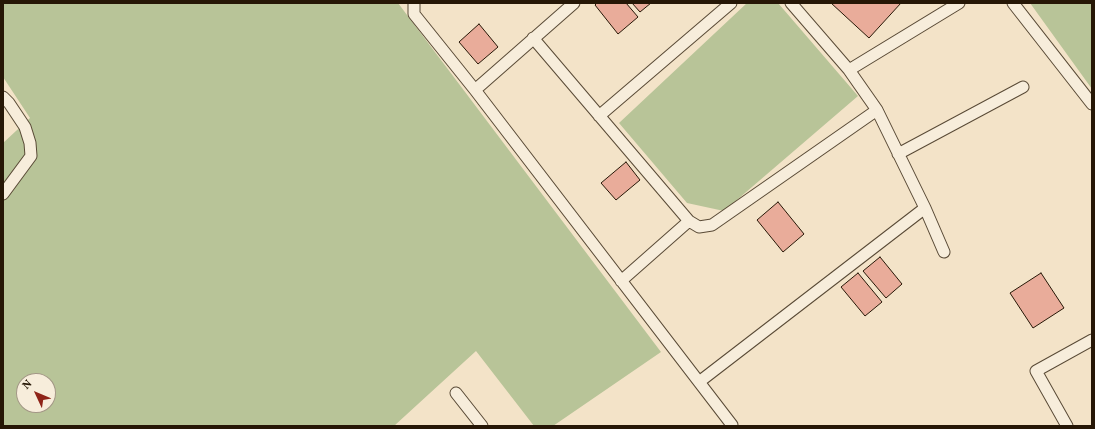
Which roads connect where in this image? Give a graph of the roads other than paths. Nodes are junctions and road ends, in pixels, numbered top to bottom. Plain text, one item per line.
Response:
1 (414, 3) edge
2 (574, 3) edge
3 (731, 3) edge
4 (791, 3) edge
5 (959, 3) edge
6 (1013, 3) edge
7 (533, 38) junction
8 (849, 70) junction
9 (1022, 87) dead end
10 (475, 90) junction
11 (3, 97) edge
12 (1092, 104) edge
13 (877, 110) junction
14 (599, 116) junction
15 (898, 154) junction
16 (3, 194) edge
17 (925, 208) junction
18 (689, 221) junction
19 (944, 252) dead end
20 (621, 281) junction
21 (1092, 340) edge
22 (699, 382) junction
23 (456, 393) dead end
24 (732, 425) dead end
25 (482, 426) edge
26 (1067, 426) edge

1 - 10 street
2 - 7 street
3 - 14 street
4 - 8 street
5 - 8 street
6 - 12 street
7 - 10 street
7 - 14 street
8 - 13 street
9 - 15 street
10 - 20 street
11 - 16 street
13 - 15 street
13 - 18 street
14 - 18 street
15 - 17 street
17 - 19 street
17 - 22 street
18 - 20 street
20 - 22 street
21 - 26 street
22 - 24 street
23 - 25 street

